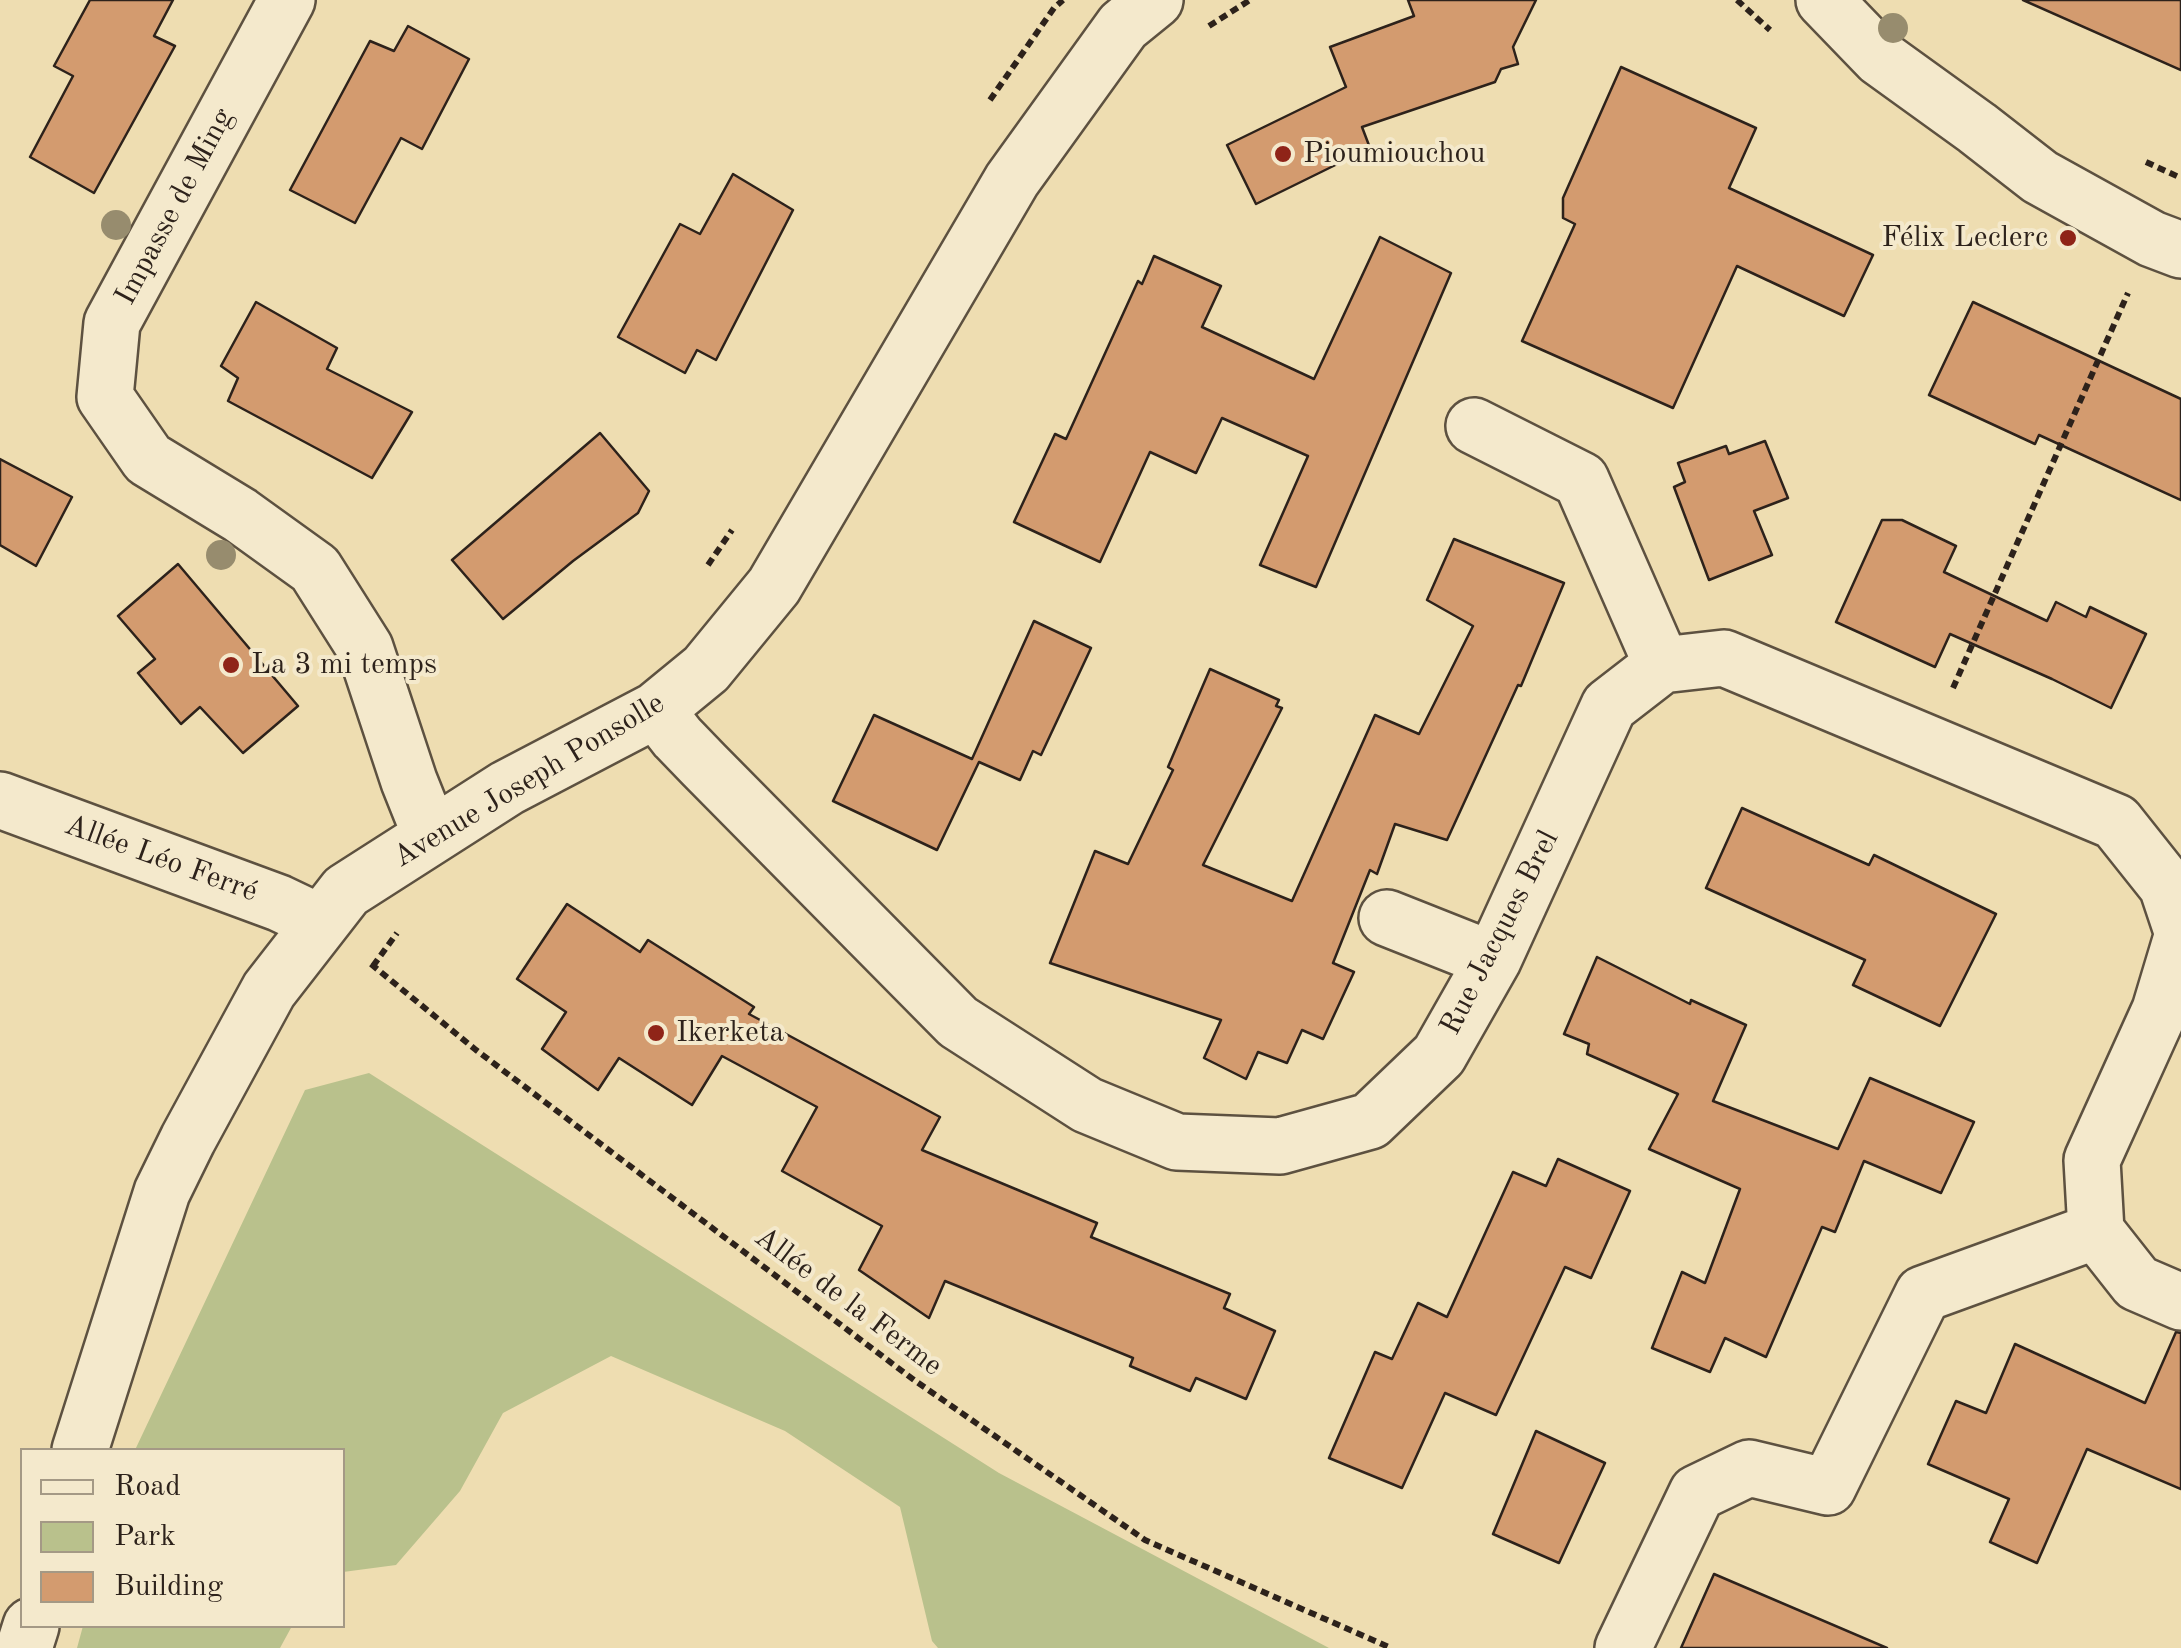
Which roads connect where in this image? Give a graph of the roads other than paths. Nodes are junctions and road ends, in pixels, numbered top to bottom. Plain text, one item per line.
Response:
1 (286, 0) edge
2 (1155, 0) edge
3 (1824, 0) edge
4 (2166, 244) edge
5 (1474, 426) dead end
6 (1662, 665) junction
7 (656, 710) junction
8 (0, 800) edge
9 (431, 836) junction
10 (2176, 898) edge
11 (1387, 918) dead end
12 (321, 923) junction
13 (2181, 940) edge
14 (1493, 960) junction
15 (2096, 1231) junction
16 (2181, 1302) edge
17 (81, 1448) edge
18 (1623, 1648) edge

1 - 9 street, Impasse de Ming
2 - 7 street, Avenue Joseph Ponsolle
3 - 4 street
5 - 6 street
6 - 10 street
6 - 14 street, Rue Jacques Brel
7 - 9 street, Avenue Joseph Ponsolle
7 - 14 street, Rue Jacques Brel
8 - 12 street, Allée Léo Ferré
9 - 12 street, Avenue Joseph Ponsolle
11 - 14 street
12 - 17 street, Avenue Joseph Ponsolle
13 - 15 street
15 - 16 street
15 - 18 street

